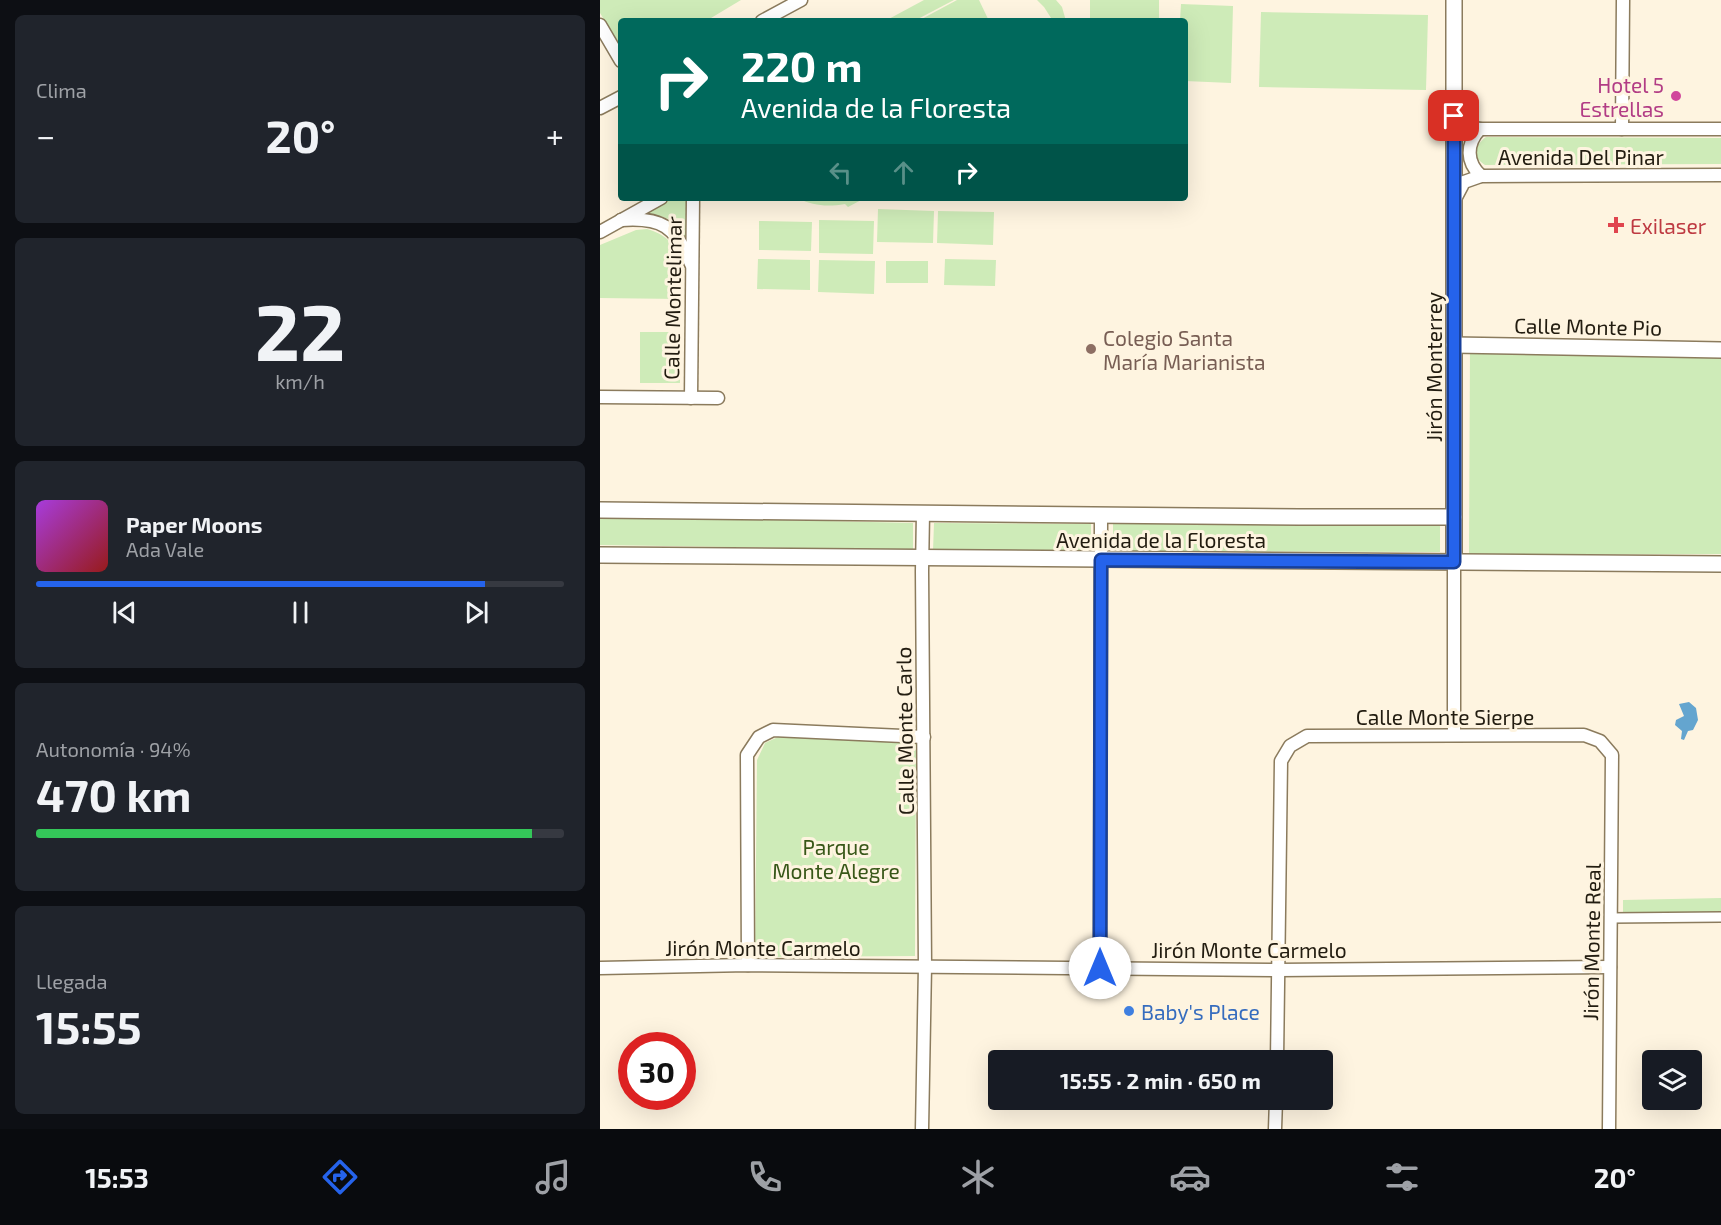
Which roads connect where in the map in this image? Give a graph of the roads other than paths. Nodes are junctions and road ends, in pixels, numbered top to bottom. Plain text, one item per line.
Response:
1 (801, 0) edge
2 (1454, 0) edge
3 (1623, 0) edge
4 (768, 18) edge
5 (600, 25) edge
6 (618, 56) edge
7 (618, 99) edge
8 (600, 108) edge
9 (1454, 116) junction
10 (1480, 129) junction
11 (1622, 129) junction
12 (1721, 129) edge
13 (1481, 176) junction
14 (1721, 176) edge
15 (1454, 200) junction
16 (656, 201) edge
17 (693, 201) edge
18 (621, 220) junction
19 (600, 232) edge
20 (693, 268) junction
21 (1454, 345) junction
22 (1721, 350) edge
23 (600, 397) edge
24 (691, 398) junction
25 (718, 398) dead end
26 (600, 510) edge
27 (923, 513) junction
28 (1101, 515) junction
29 (1454, 517) junction
30 (600, 555) edge
31 (922, 558) junction
32 (1101, 560) junction
33 (1454, 562) junction
34 (1721, 564) edge
35 (1454, 734) junction
36 (924, 737) junction
37 (1612, 755) joint
38 (1721, 917) edge
39 (1611, 918) junction
40 (748, 965) junction
41 (925, 966) junction
42 (1610, 967) junction
43 (600, 968) edge
44 (1100, 968) junction
45 (1279, 970) junction
46 (1277, 1050) edge
47 (1276, 1110) edge
48 (922, 1129) edge
49 (1275, 1129) edge
50 (1609, 1129) edge

1 - 4 street
2 - 9 street, Jirón Monterrey
3 - 11 street
5 - 6 street
7 - 8 street
9 - 10 street, Avenida Del Pinar
9 - 15 street, Jirón Monterrey
10 - 11 street, Avenida Del Pinar
10 - 13 street
11 - 12 street, Avenida Del Pinar
13 - 14 street, Avenida Del Pinar
13 - 15 street, Avenida Del Pinar
15 - 21 street, Jirón Monterrey
16 - 18 street
17 - 20 street, Calle Montelimar
18 - 19 street
18 - 20 street
20 - 24 street, Calle Montelimar
21 - 22 street, Calle Monte Pio
21 - 29 street, Jirón Monterrey
23 - 24 street
24 - 25 street
26 - 27 street, Avenida de la Floresta
27 - 28 street, Avenida de la Floresta
27 - 31 street, Calle Monte Carlo
28 - 29 street, Avenida de la Floresta
28 - 32 street
29 - 33 street, Jirón Monterrey
30 - 31 street, Avenida de la Floresta
31 - 32 street, Avenida de la Floresta
31 - 36 street, Calle Monte Carlo
32 - 33 street, Avenida de la Floresta
32 - 44 street
33 - 34 street, Avenida de la Floresta
33 - 35 street, Jirón Monterrey
35 - 37 street, Calle Monte Sierpe
35 - 45 street, Calle Monte Sierpe
36 - 40 street
36 - 41 street, Calle Monte Carlo
37 - 39 street, Jirón Monte Real
38 - 39 street
39 - 42 street, Jirón Monte Real
40 - 41 street, Jirón Monte Carmelo
40 - 43 street, Jirón Monte Carmelo
41 - 44 street, Jirón Monte Carmelo
41 - 48 street, Calle Monte Carlo
42 - 45 street, Jirón Monte Carmelo
42 - 50 street, Jirón Monte Real
44 - 45 street, Jirón Monte Carmelo
45 - 46 street
47 - 49 street

